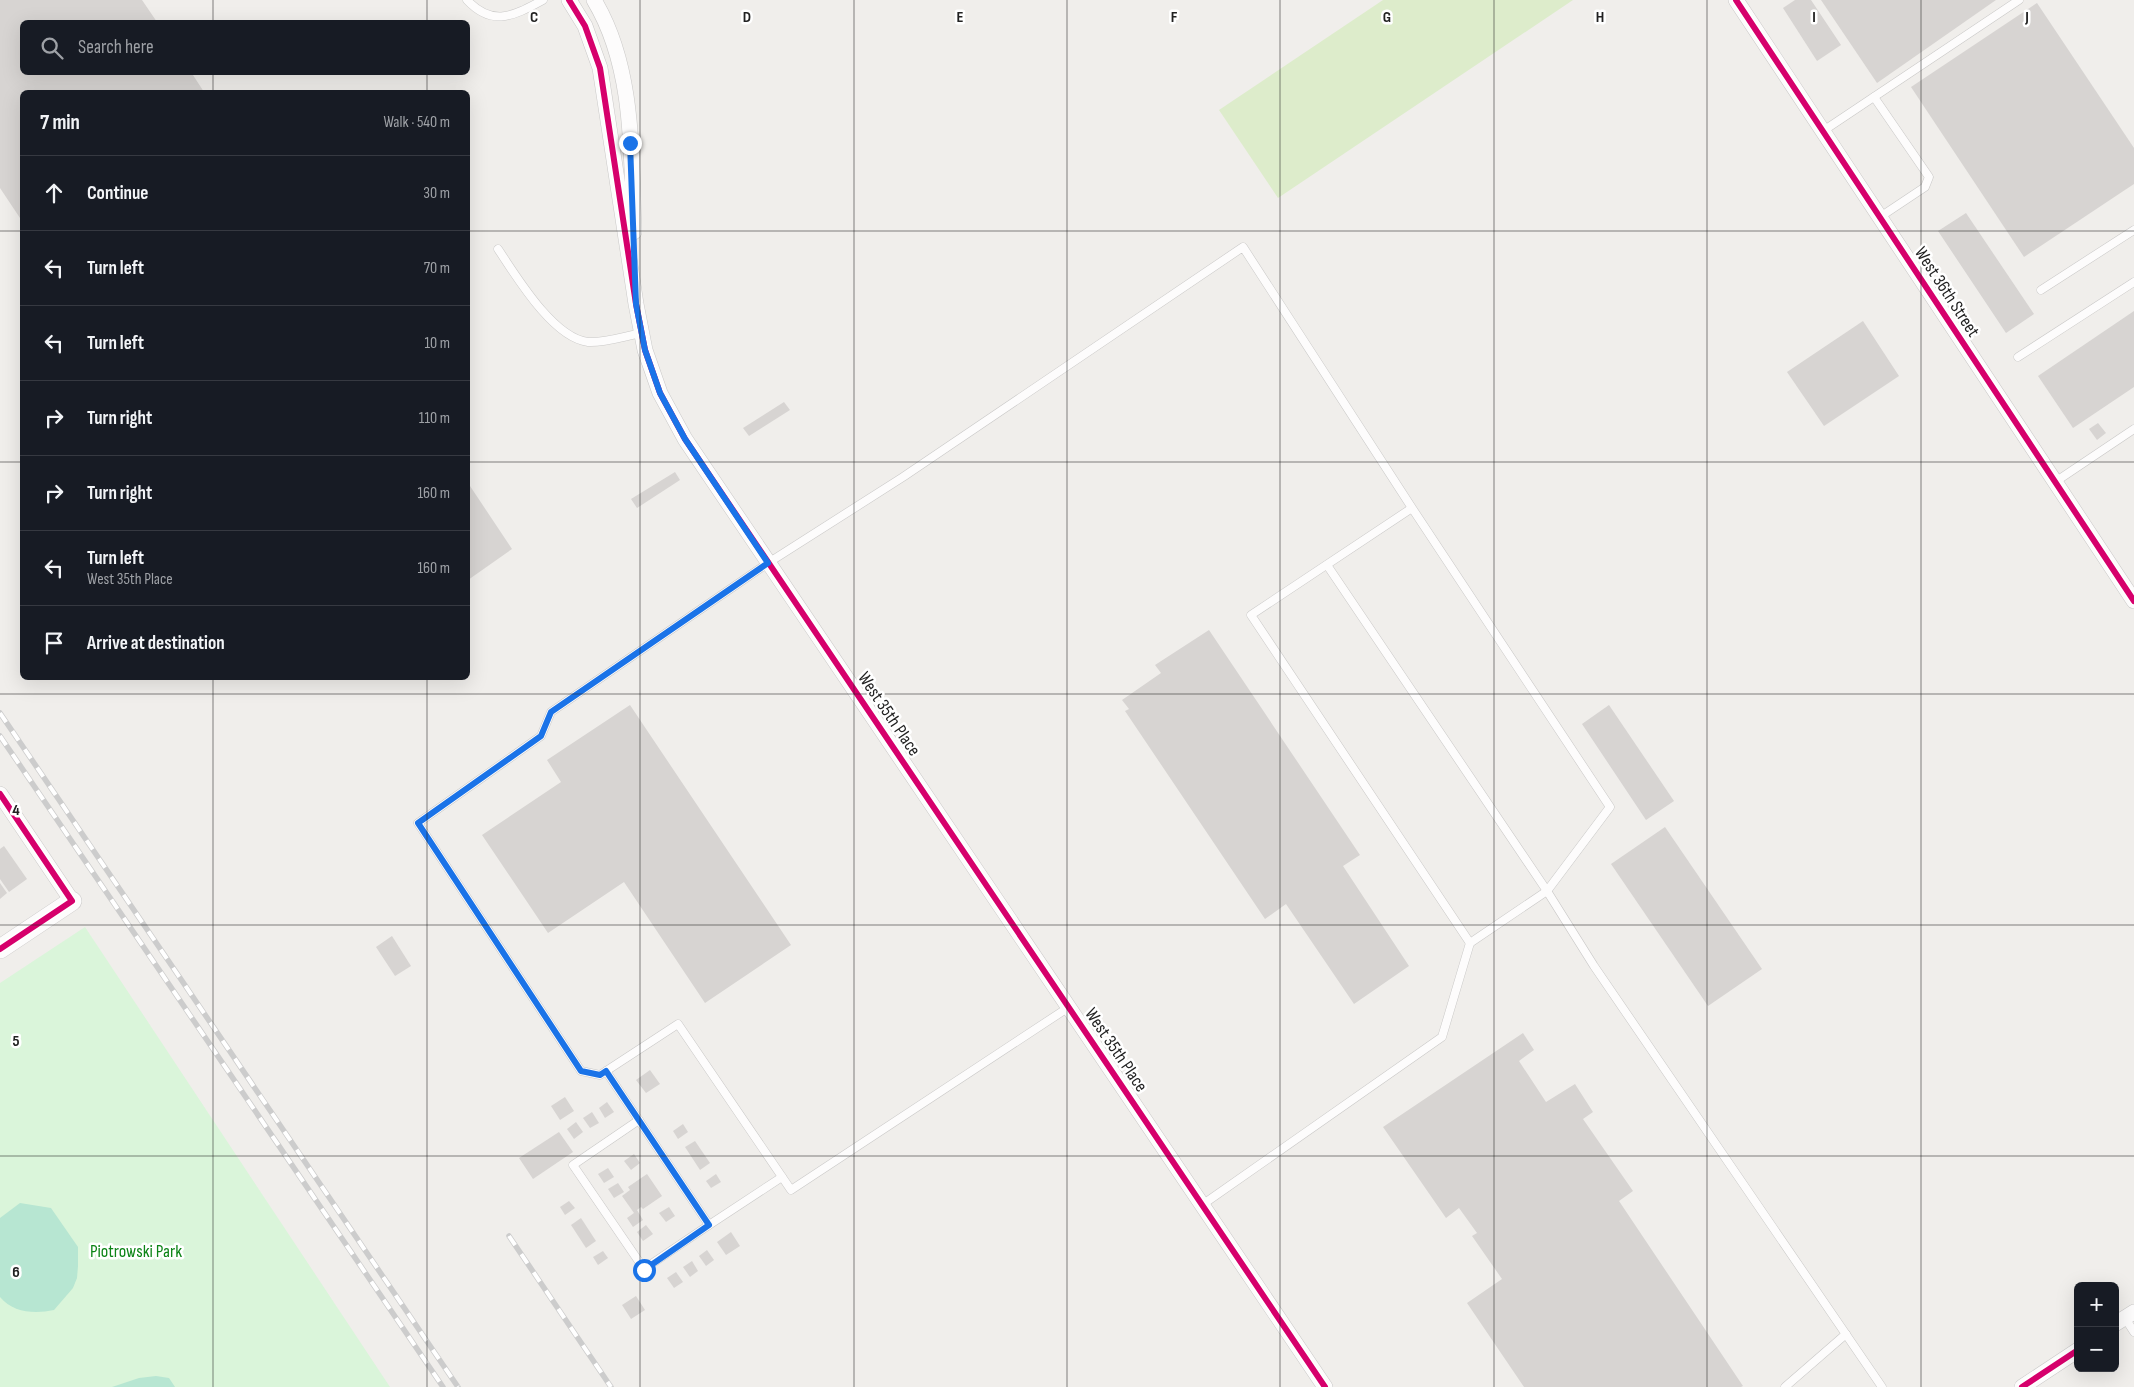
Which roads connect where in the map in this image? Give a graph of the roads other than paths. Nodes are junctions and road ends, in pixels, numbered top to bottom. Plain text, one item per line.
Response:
1 (467, 0) edge
2 (543, 0) edge
3 (569, 0) edge
4 (594, 0) edge
5 (1736, 0) edge
6 (2019, 0) edge
7 (1874, 97) junction
8 (1823, 131) junction
9 (1880, 217) junction
10 (2134, 230) edge
11 (498, 249) dead end
12 (2134, 282) edge
13 (2041, 290) dead end
14 (636, 304) junction
15 (642, 333) junction
16 (2018, 357) dead end
17 (2134, 429) edge
18 (2055, 482) junction
19 (1412, 508) junction
20 (768, 563) junction
21 (1327, 565) junction
22 (2134, 600) edge
23 (0, 794) edge
24 (1546, 891) junction
25 (72, 901) joint
26 (1470, 943) junction
27 (0, 949) edge
28 (1069, 1007) junction
29 (606, 1071) junction
30 (639, 1120) junction
31 (782, 1176) junction
32 (1202, 1205) junction
33 (709, 1225) junction
34 (2125, 1318) edge
35 (2134, 1332) edge
36 (1846, 1334) junction
37 (2074, 1353) edge
38 (1324, 1387) edge
39 (1785, 1387) edge
40 (1882, 1387) edge
41 (2022, 1387) edge

1 - 2 lane
3 - 14 street, West 35th Place
4 - 14 street, West 35th Place
5 - 8 street, West 36th Street
6 - 7 lane
7 - 8 lane
7 - 9 lane
8 - 9 street, West 36th Street
9 - 18 street, West 36th Street
10 - 13 lane
11 - 15 lane
12 - 16 lane
14 - 15 street, West 35th Place
15 - 20 street, West 35th Place
17 - 18 lane
18 - 22 street, West 36th Street
19 - 20 lane
19 - 21 lane
19 - 24 lane
20 - 28 street, West 35th Place
20 - 29 lane
21 - 24 lane
21 - 26 lane
23 - 25 street
24 - 26 lane
24 - 36 lane
25 - 27 street
26 - 32 lane
28 - 31 lane
28 - 32 street, West 35th Place
29 - 30 lane
29 - 31 lane
30 - 33 lane
30 - 33 lane
31 - 33 lane
32 - 38 street, West 35th Place
34 - 35 lane
36 - 39 lane
36 - 40 lane
37 - 41 street

